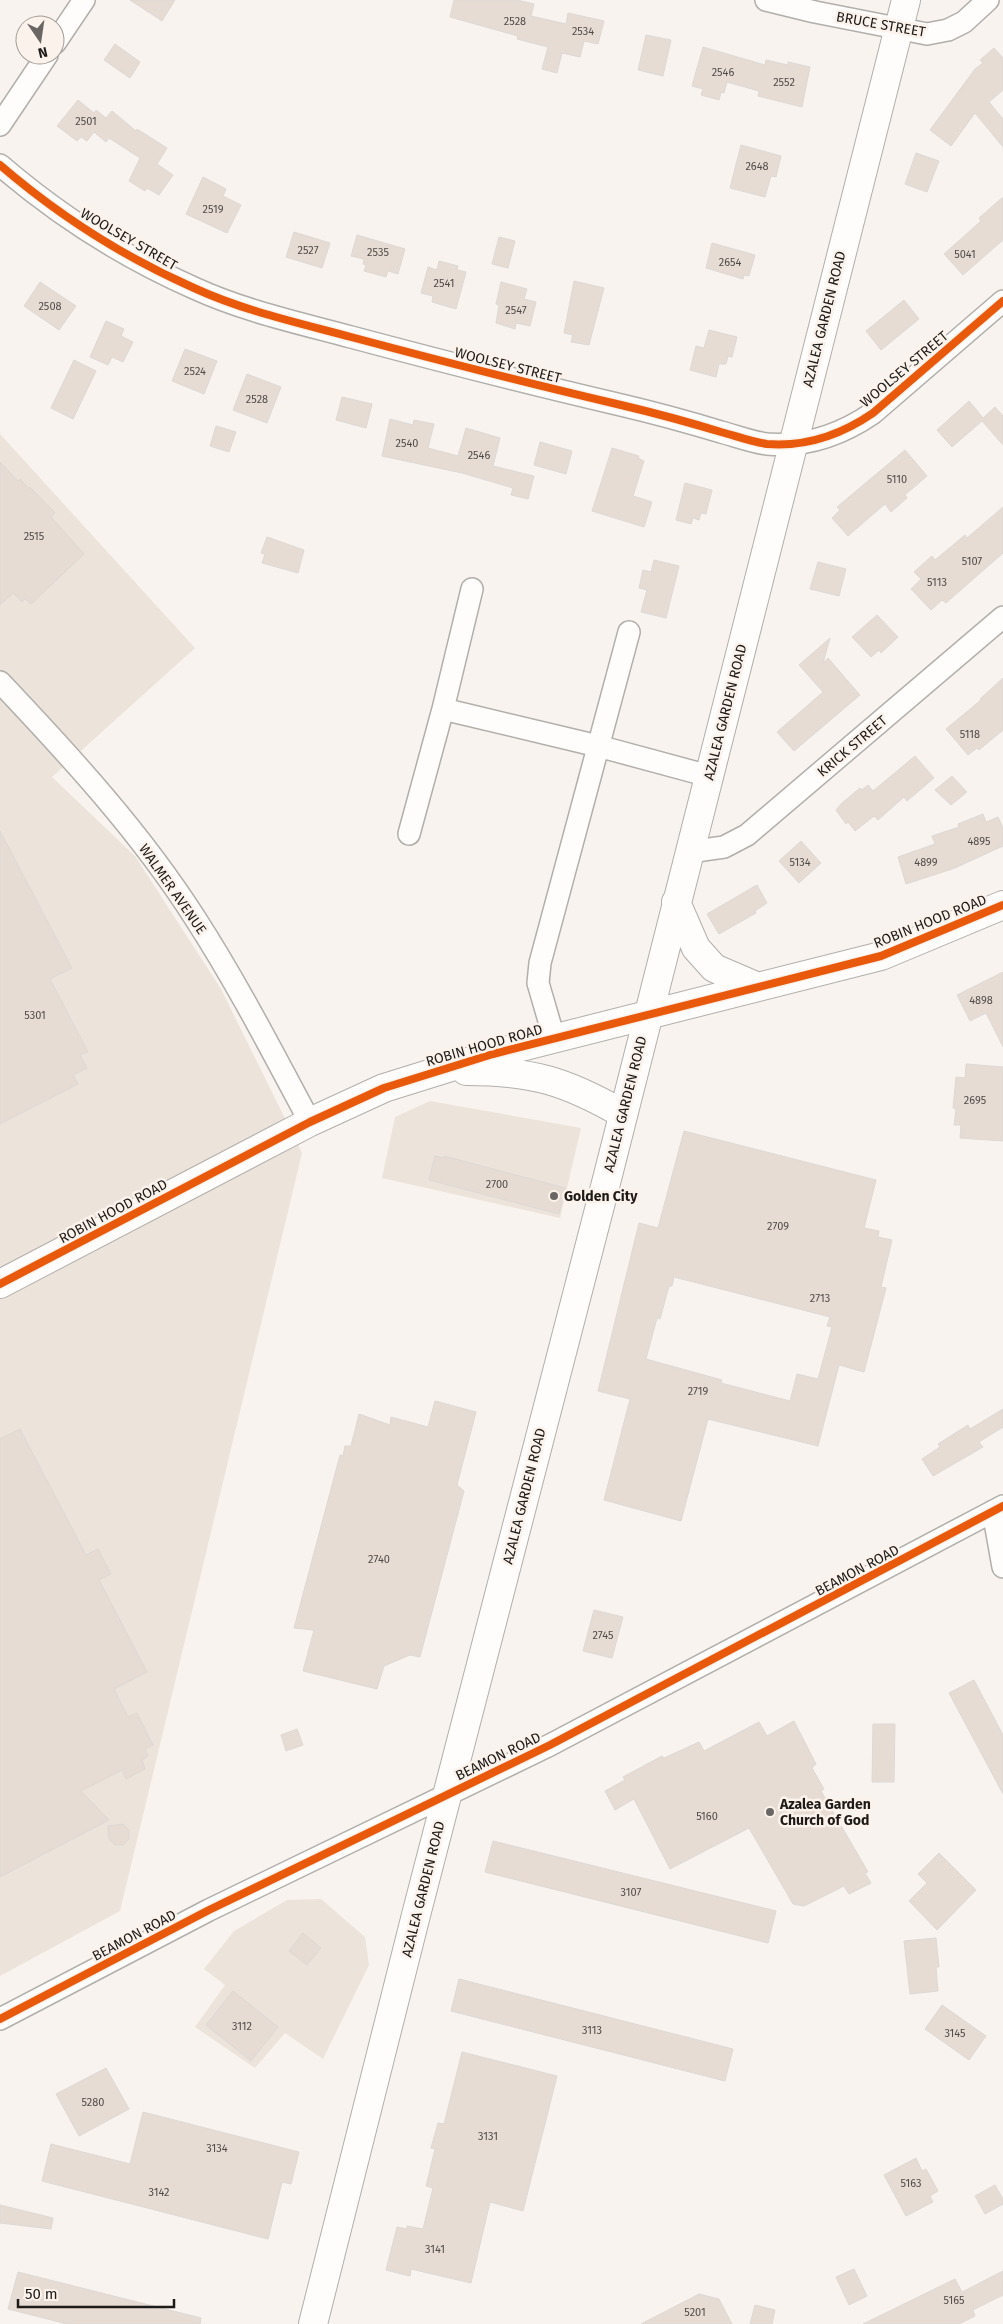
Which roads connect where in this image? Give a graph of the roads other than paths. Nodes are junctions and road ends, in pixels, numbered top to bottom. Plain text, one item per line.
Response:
1 (84, 0) edge
2 (766, 0) edge
3 (906, 0) edge
4 (988, 0) edge
5 (65, 28) edge
6 (898, 29) junction
7 (40, 65) edge
8 (0, 125) edge
9 (0, 165) edge
10 (1003, 301) edge
11 (793, 444) junction
12 (472, 589) dead end
13 (1003, 617) edge
14 (629, 632) dead end
15 (0, 682) edge
16 (443, 709) junction
17 (598, 746) junction
18 (708, 776) junction
19 (408, 834) dead end
20 (689, 852) junction
21 (676, 902) junction
22 (1003, 905) edge
23 (756, 986) junction
24 (648, 1014) junction
25 (554, 1038) junction
26 (436, 1071) junction
27 (623, 1114) junction
28 (310, 1122) junction
29 (0, 1284) edge
30 (998, 1509) edge
31 (1003, 1567) edge
32 (447, 1795) junction
33 (0, 2019) edge
34 (313, 2324) edge

1 - 5 street
2 - 6 street, BRUCE STREET
3 - 6 main road, AZALEA GARDEN ROAD
4 - 6 street, BRUCE STREET
6 - 11 main road, AZALEA GARDEN ROAD
7 - 8 street
9 - 11 street, WOOLSEY STREET
10 - 11 street, WOOLSEY STREET
11 - 18 main road, AZALEA GARDEN ROAD
12 - 16 street
13 - 20 street, KRICK STREET
14 - 17 street
15 - 28 street, WALMER AVENUE
16 - 17 street
16 - 19 street
17 - 18 street
17 - 25 street
18 - 20 main road, AZALEA GARDEN ROAD
20 - 21 main road, AZALEA GARDEN ROAD
21 - 23 main road
21 - 24 main road, AZALEA GARDEN ROAD
22 - 23 main road, ROBIN HOOD ROAD
23 - 24 main road, ROBIN HOOD ROAD
24 - 25 main road, ROBIN HOOD ROAD
24 - 27 main road, AZALEA GARDEN ROAD
25 - 26 main road, ROBIN HOOD ROAD
26 - 27 main road
26 - 28 main road, ROBIN HOOD ROAD
27 - 32 main road, AZALEA GARDEN ROAD
28 - 29 main road, ROBIN HOOD ROAD
30 - 31 street
30 - 32 street, BEAMON ROAD
32 - 33 street, BEAMON ROAD
32 - 34 main road, AZALEA GARDEN ROAD

